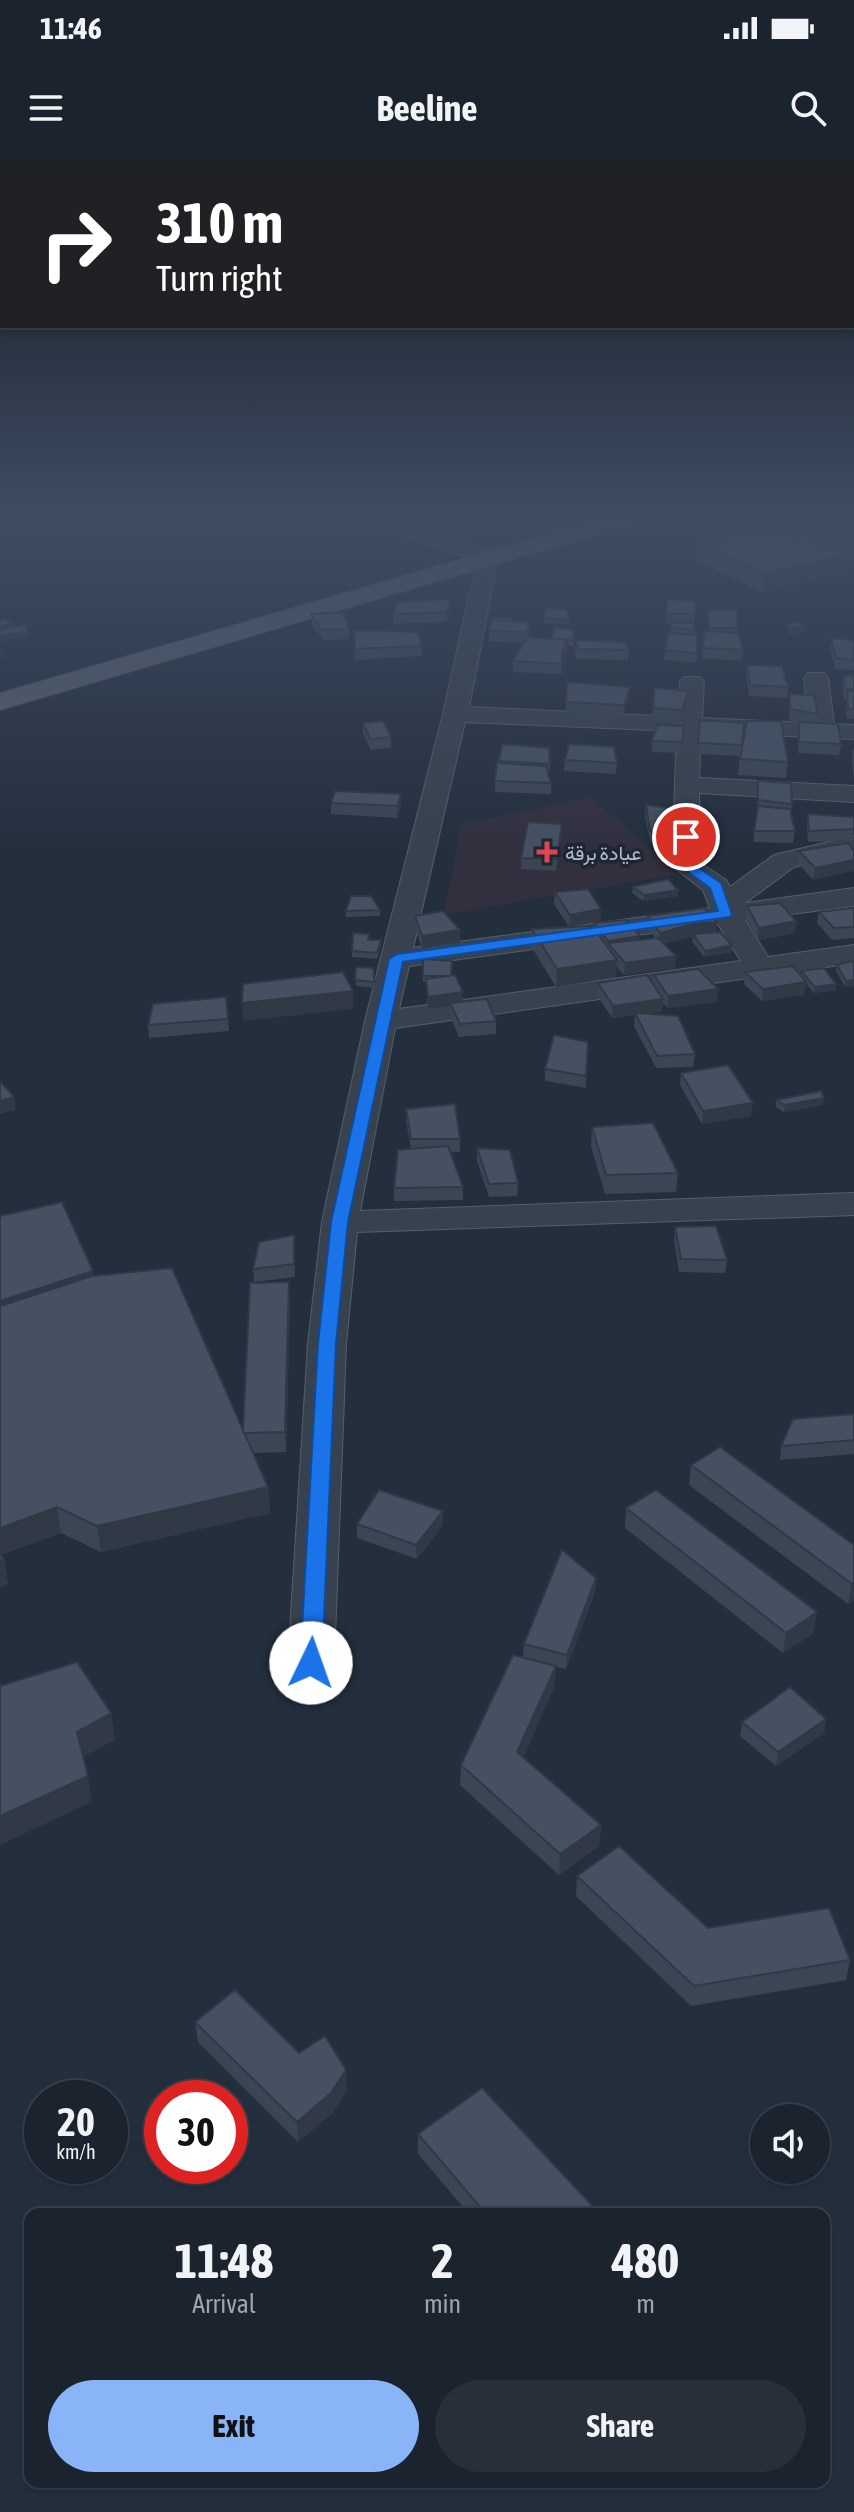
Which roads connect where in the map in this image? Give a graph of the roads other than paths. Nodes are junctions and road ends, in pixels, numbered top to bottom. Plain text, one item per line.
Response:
1 (245, 630) edge
2 (473, 630) edge
3 (816, 678) dead end
4 (692, 682) dead end
5 (0, 702) edge
6 (455, 714) junction
7 (688, 725) junction
8 (822, 730) junction
9 (854, 732) edge
10 (686, 785) junction
11 (854, 794) edge
12 (854, 844) edge
13 (854, 897) edge
14 (724, 910) junction
15 (854, 954) edge
16 (397, 959) junction
17 (761, 969) junction
18 (381, 1021) junction
19 (854, 1204) edge
20 (340, 1222) junction
21 (311, 1663) dead end

1 - 5 main road
2 - 6 street
3 - 8 street
4 - 7 street
6 - 7 street
6 - 16 street
7 - 8 street
7 - 10 street
8 - 9 street
10 - 11 street
10 - 14 street
12 - 14 street
13 - 14 street
14 - 16 street
14 - 17 street
15 - 17 street
16 - 18 street
17 - 18 street
18 - 20 street
19 - 20 street
20 - 21 street

